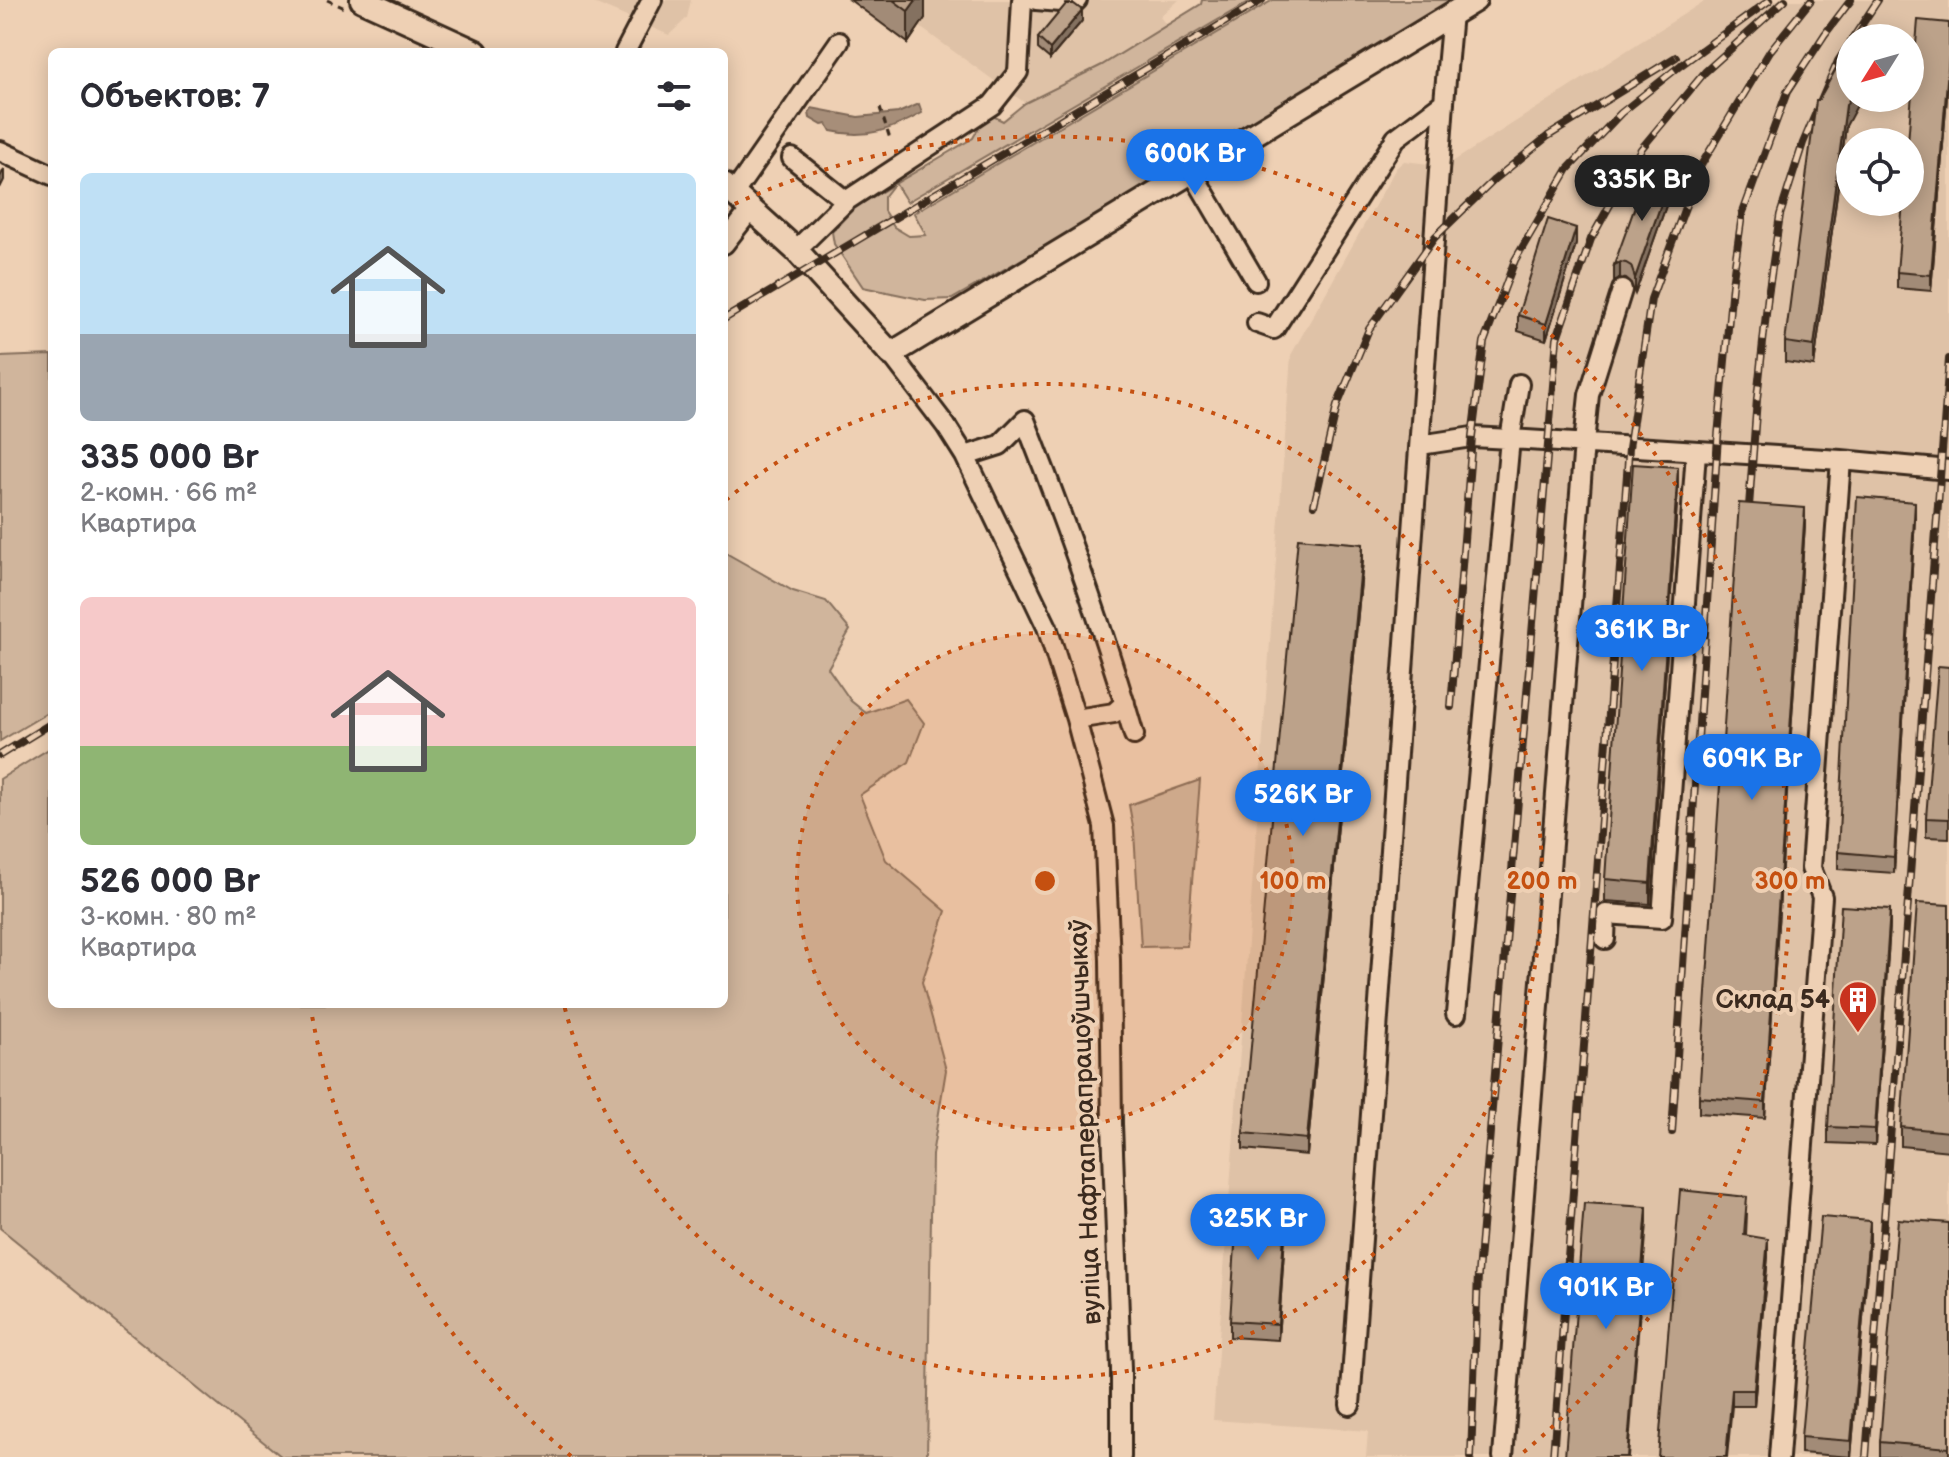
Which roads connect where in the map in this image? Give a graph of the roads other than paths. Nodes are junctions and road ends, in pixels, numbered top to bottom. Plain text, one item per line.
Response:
1 (362, 0) edge
2 (652, 0) edge
3 (1022, 0) edge
4 (1036, 0) edge
5 (1077, 0) edge
6 (1475, 0) edge
7 (394, 6) edge
8 (1452, 13) junction
9 (839, 42) dead end
10 (469, 48) edge
11 (627, 48) edge
12 (1444, 102) junction
13 (0, 151) edge
14 (792, 158) dead end
15 (1192, 172) junction
16 (48, 173) edge
17 (729, 189) edge
18 (846, 201) junction
19 (752, 208) junction
20 (728, 239) edge
21 (796, 250) junction
22 (1256, 281) dead end
23 (1622, 290) dead end
24 (1257, 323) dead end
25 (891, 354) junction
26 (1519, 384) dead end
27 (1510, 439) junction
28 (1584, 443) junction
29 (1420, 445) junction
30 (1696, 452) junction
31 (965, 456) junction
32 (1841, 460) junction
33 (1949, 470) edge
34 (1125, 703) junction
35 (1076, 719) junction
36 (1134, 735) dead end
37 (1605, 939) dead end
38 (1456, 1014) dead end
39 (1350, 1405) dead end
40 (1121, 1457) edge
41 (1503, 1457) edge
42 (1779, 1457) edge

1 - 7 main road
2 - 11 street
3 - 18 street
4 - 5 street
6 - 8 main road
7 - 10 main road
8 - 12 street
8 - 15 main road
9 - 17 street
12 - 24 street
12 - 29 street
13 - 16 street
14 - 18 street
15 - 22 street
15 - 25 main road
17 - 19 main road, вуліца Нафтаперапрацоўшчыкаў
18 - 21 street
19 - 20 street
19 - 21 main road, вуліца Нафтаперапрацоўшчыкаў
21 - 25 main road, вуліца Нафтаперапрацоўшчыкаў
23 - 28 street
25 - 31 street, вуліца Нафтаперапрацоўшчыкаў
26 - 27 street
27 - 28 street
27 - 29 street
27 - 38 street
28 - 30 street
28 - 41 street
29 - 39 street
30 - 32 street
30 - 37 street
31 - 34 street
31 - 35 street, вуліца Нафтаперапрацоўшчыкаў
32 - 33 street
32 - 42 street
34 - 35 street
34 - 36 street
35 - 40 street, вуліца Нафтаперапрацоўшчыкаў

